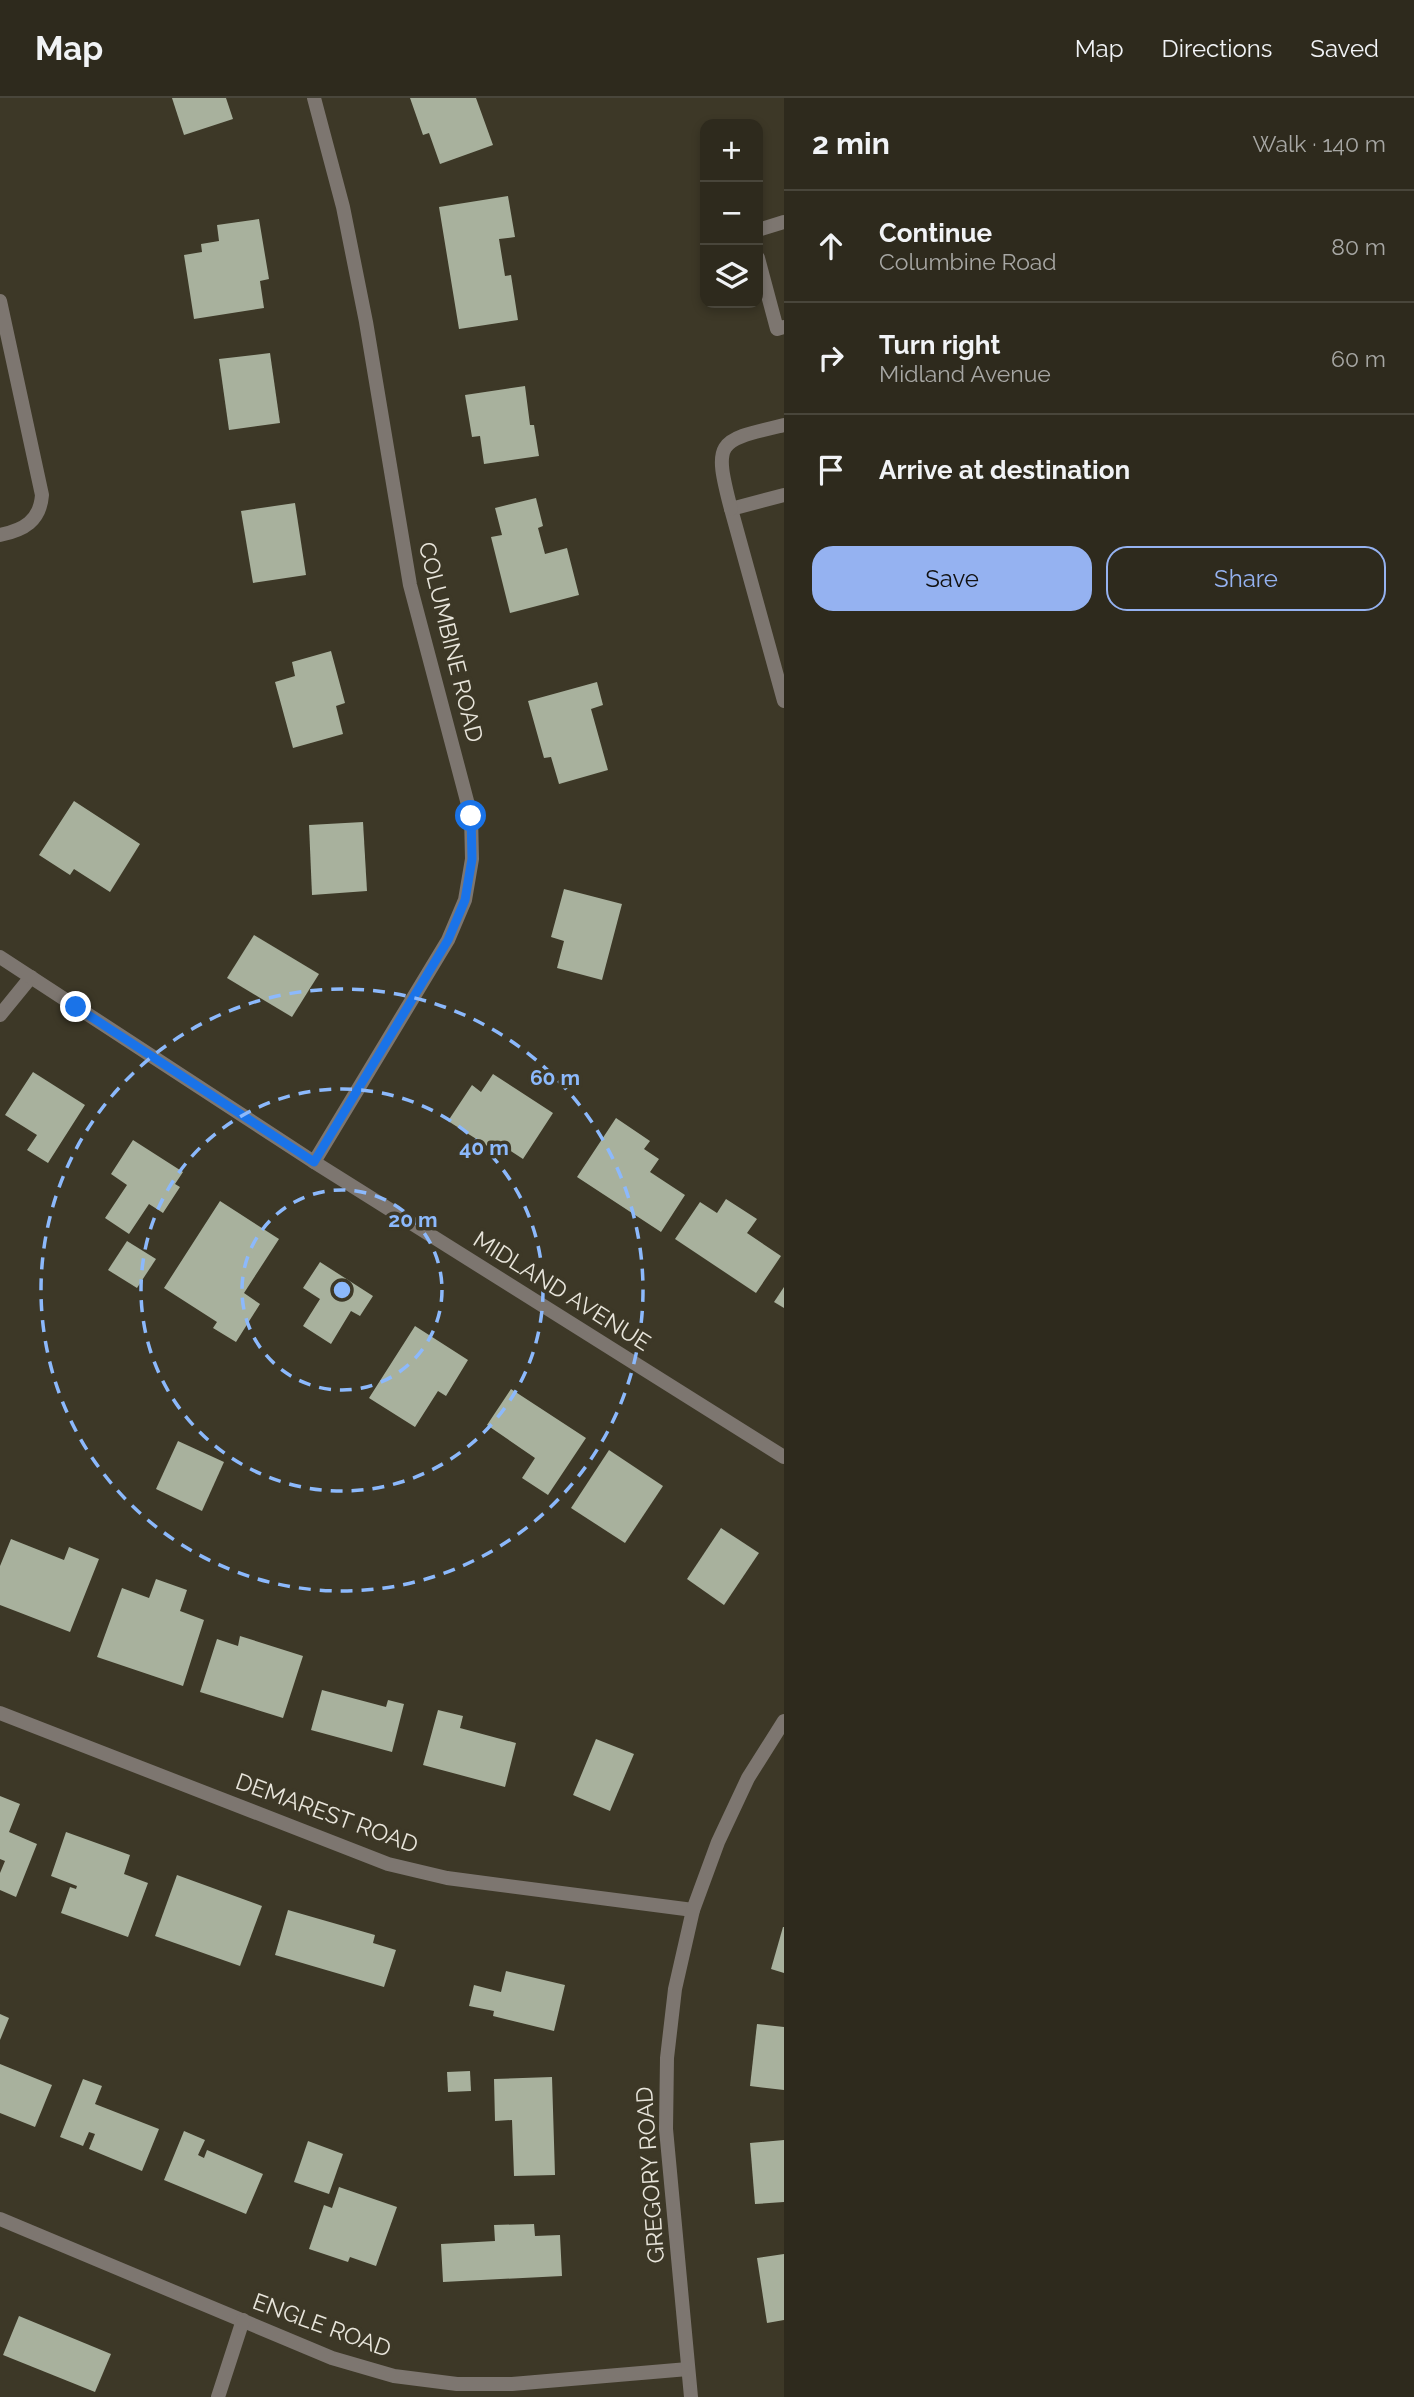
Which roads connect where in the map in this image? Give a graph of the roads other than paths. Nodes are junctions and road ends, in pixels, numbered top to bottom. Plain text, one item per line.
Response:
1 (313, 98) edge
2 (784, 222) edge
3 (763, 228) edge
4 (763, 277) edge
5 (0, 301) edge
6 (784, 327) edge
7 (784, 425) edge
8 (784, 495) edge
9 (731, 509) junction
10 (0, 535) edge
11 (784, 701) edge
12 (0, 957) edge
13 (31, 977) junction
14 (0, 1015) edge
15 (314, 1162) junction
16 (784, 1457) edge
17 (0, 1713) edge
18 (784, 1721) edge
19 (693, 1910) junction
20 (0, 2219) edge
21 (243, 2320) junction
22 (688, 2369) junction
23 (218, 2397) edge
24 (691, 2397) edge

1 - 15 street, COLUMBINE ROAD
2 - 3 street
4 - 6 street
5 - 10 street
7 - 9 street
8 - 9 street
9 - 11 street
12 - 13 street, MIDLAND AVENUE
13 - 14 street
13 - 15 street, MIDLAND AVENUE
15 - 16 street, MIDLAND AVENUE
17 - 19 street, DEMAREST ROAD
18 - 19 street, GREGORY ROAD
19 - 22 street, GREGORY ROAD
20 - 21 street, ENGLE ROAD
21 - 22 street, ENGLE ROAD
21 - 23 street
22 - 24 street, GREGORY ROAD

